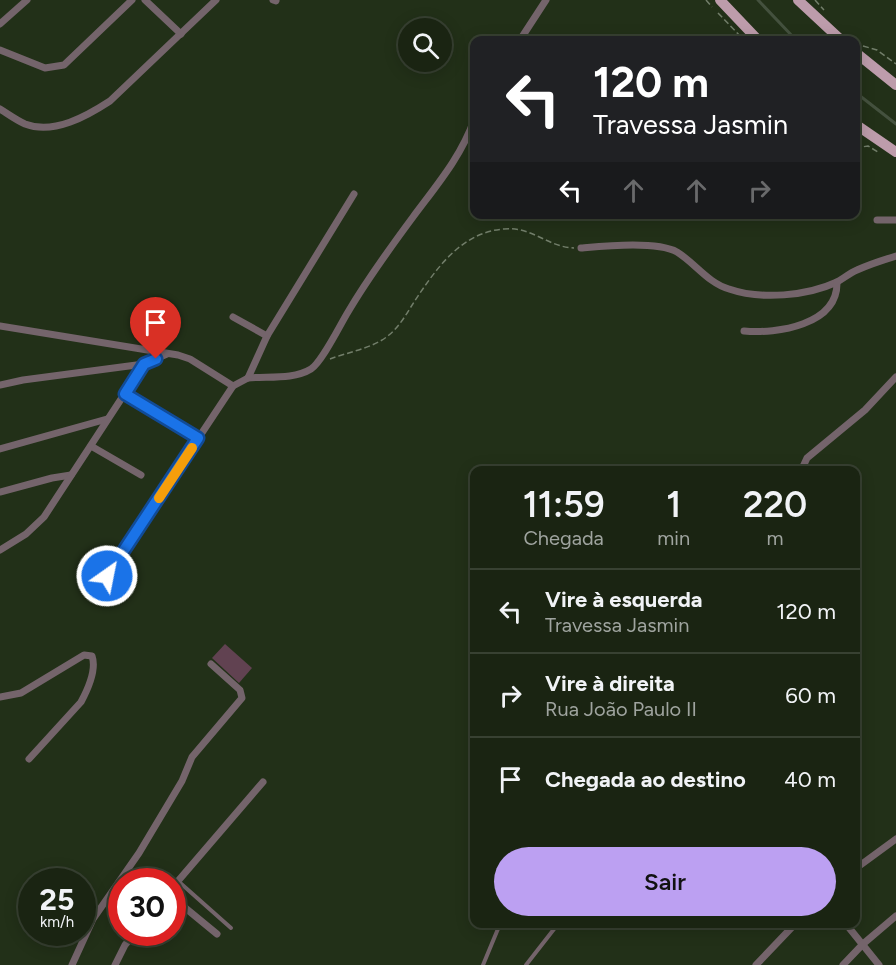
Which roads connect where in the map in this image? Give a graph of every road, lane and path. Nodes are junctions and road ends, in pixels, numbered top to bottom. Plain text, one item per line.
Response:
1 (27, 0) edge
2 (132, 0) edge
3 (145, 0) edge
4 (216, 0) edge
5 (546, 0) edge
6 (706, 0) edge
7 (720, 0) edge
8 (798, 0) edge
9 (0, 24) edge
10 (181, 34) junction
11 (523, 36) edge
12 (740, 36) edge
13 (754, 36) edge
14 (837, 36) edge
15 (860, 48) edge
16 (0, 50) edge
17 (860, 52) edge
18 (896, 64) edge
19 (896, 86) edge
20 (0, 110) edge
21 (860, 127) edge
22 (470, 130) edge
23 (860, 147) edge
24 (878, 152) dead end
25 (896, 152) edge
26 (354, 194) dead end
27 (877, 219) dead end
28 (896, 220) edge
29 (581, 248) joint
30 (896, 256) edge
31 (837, 282) junction
32 (233, 316) dead end
33 (0, 326) edge
34 (744, 331) dead end
35 (267, 336) junction
36 (167, 354) junction
37 (144, 364) junction
38 (316, 365) junction
39 (896, 376) edge
40 (248, 378) junction
41 (0, 385) edge
42 (233, 386) junction
43 (125, 394) junction
44 (107, 419) junction
45 (198, 438) junction
46 (92, 446) junction
47 (0, 449) edge
48 (803, 466) edge
49 (72, 475) junction
50 (141, 475) dead end
51 (0, 492) edge
52 (0, 550) edge
53 (107, 576) dead end
54 (211, 664) dead end
55 (0, 697) edge
56 (29, 759) dead end
57 (263, 782) dead end
58 (896, 839) edge
59 (860, 865) edge
60 (186, 872) edge
61 (186, 888) edge
62 (186, 909) edge
63 (896, 916) edge
64 (231, 928) dead end
65 (498, 928) edge
66 (555, 928) edge
67 (791, 928) edge
68 (849, 928) edge
69 (217, 934) dead end
70 (863, 944) junction
71 (124, 946) edge
72 (72, 965) edge
73 (115, 965) edge
74 (483, 965) edge
75 (526, 965) edge
76 (756, 965) edge
77 (843, 965) edge
78 (879, 965) edge

1 - 9 street
2 - 16 street
3 - 10 street
4 - 10 street
5 - 11 street
6 - 12 path
7 - 13 main road
8 - 14 main road
10 - 20 street
15 - 18 path
17 - 19 main road
21 - 25 main road
22 - 38 street
23 - 24 path
26 - 35 street
27 - 28 street
29 - 31 street
29 - 38 path
30 - 31 street
31 - 34 street
32 - 35 street
33 - 36 street
35 - 40 street
36 - 37 street
36 - 42 street
37 - 41 street
37 - 43 street
38 - 40 street
39 - 48 street
40 - 42 street
42 - 45 street
43 - 44 street
43 - 45 street
44 - 46 street
44 - 47 street
45 - 53 street
46 - 49 street
46 - 50 street
49 - 51 street
49 - 52 street
54 - 72 street
55 - 56 street
57 - 60 street
58 - 59 street
61 - 64 lane
62 - 69 street
63 - 70 street
65 - 74 lane
66 - 75 lane
67 - 76 street
68 - 70 street
70 - 77 street
70 - 78 street
71 - 73 street

